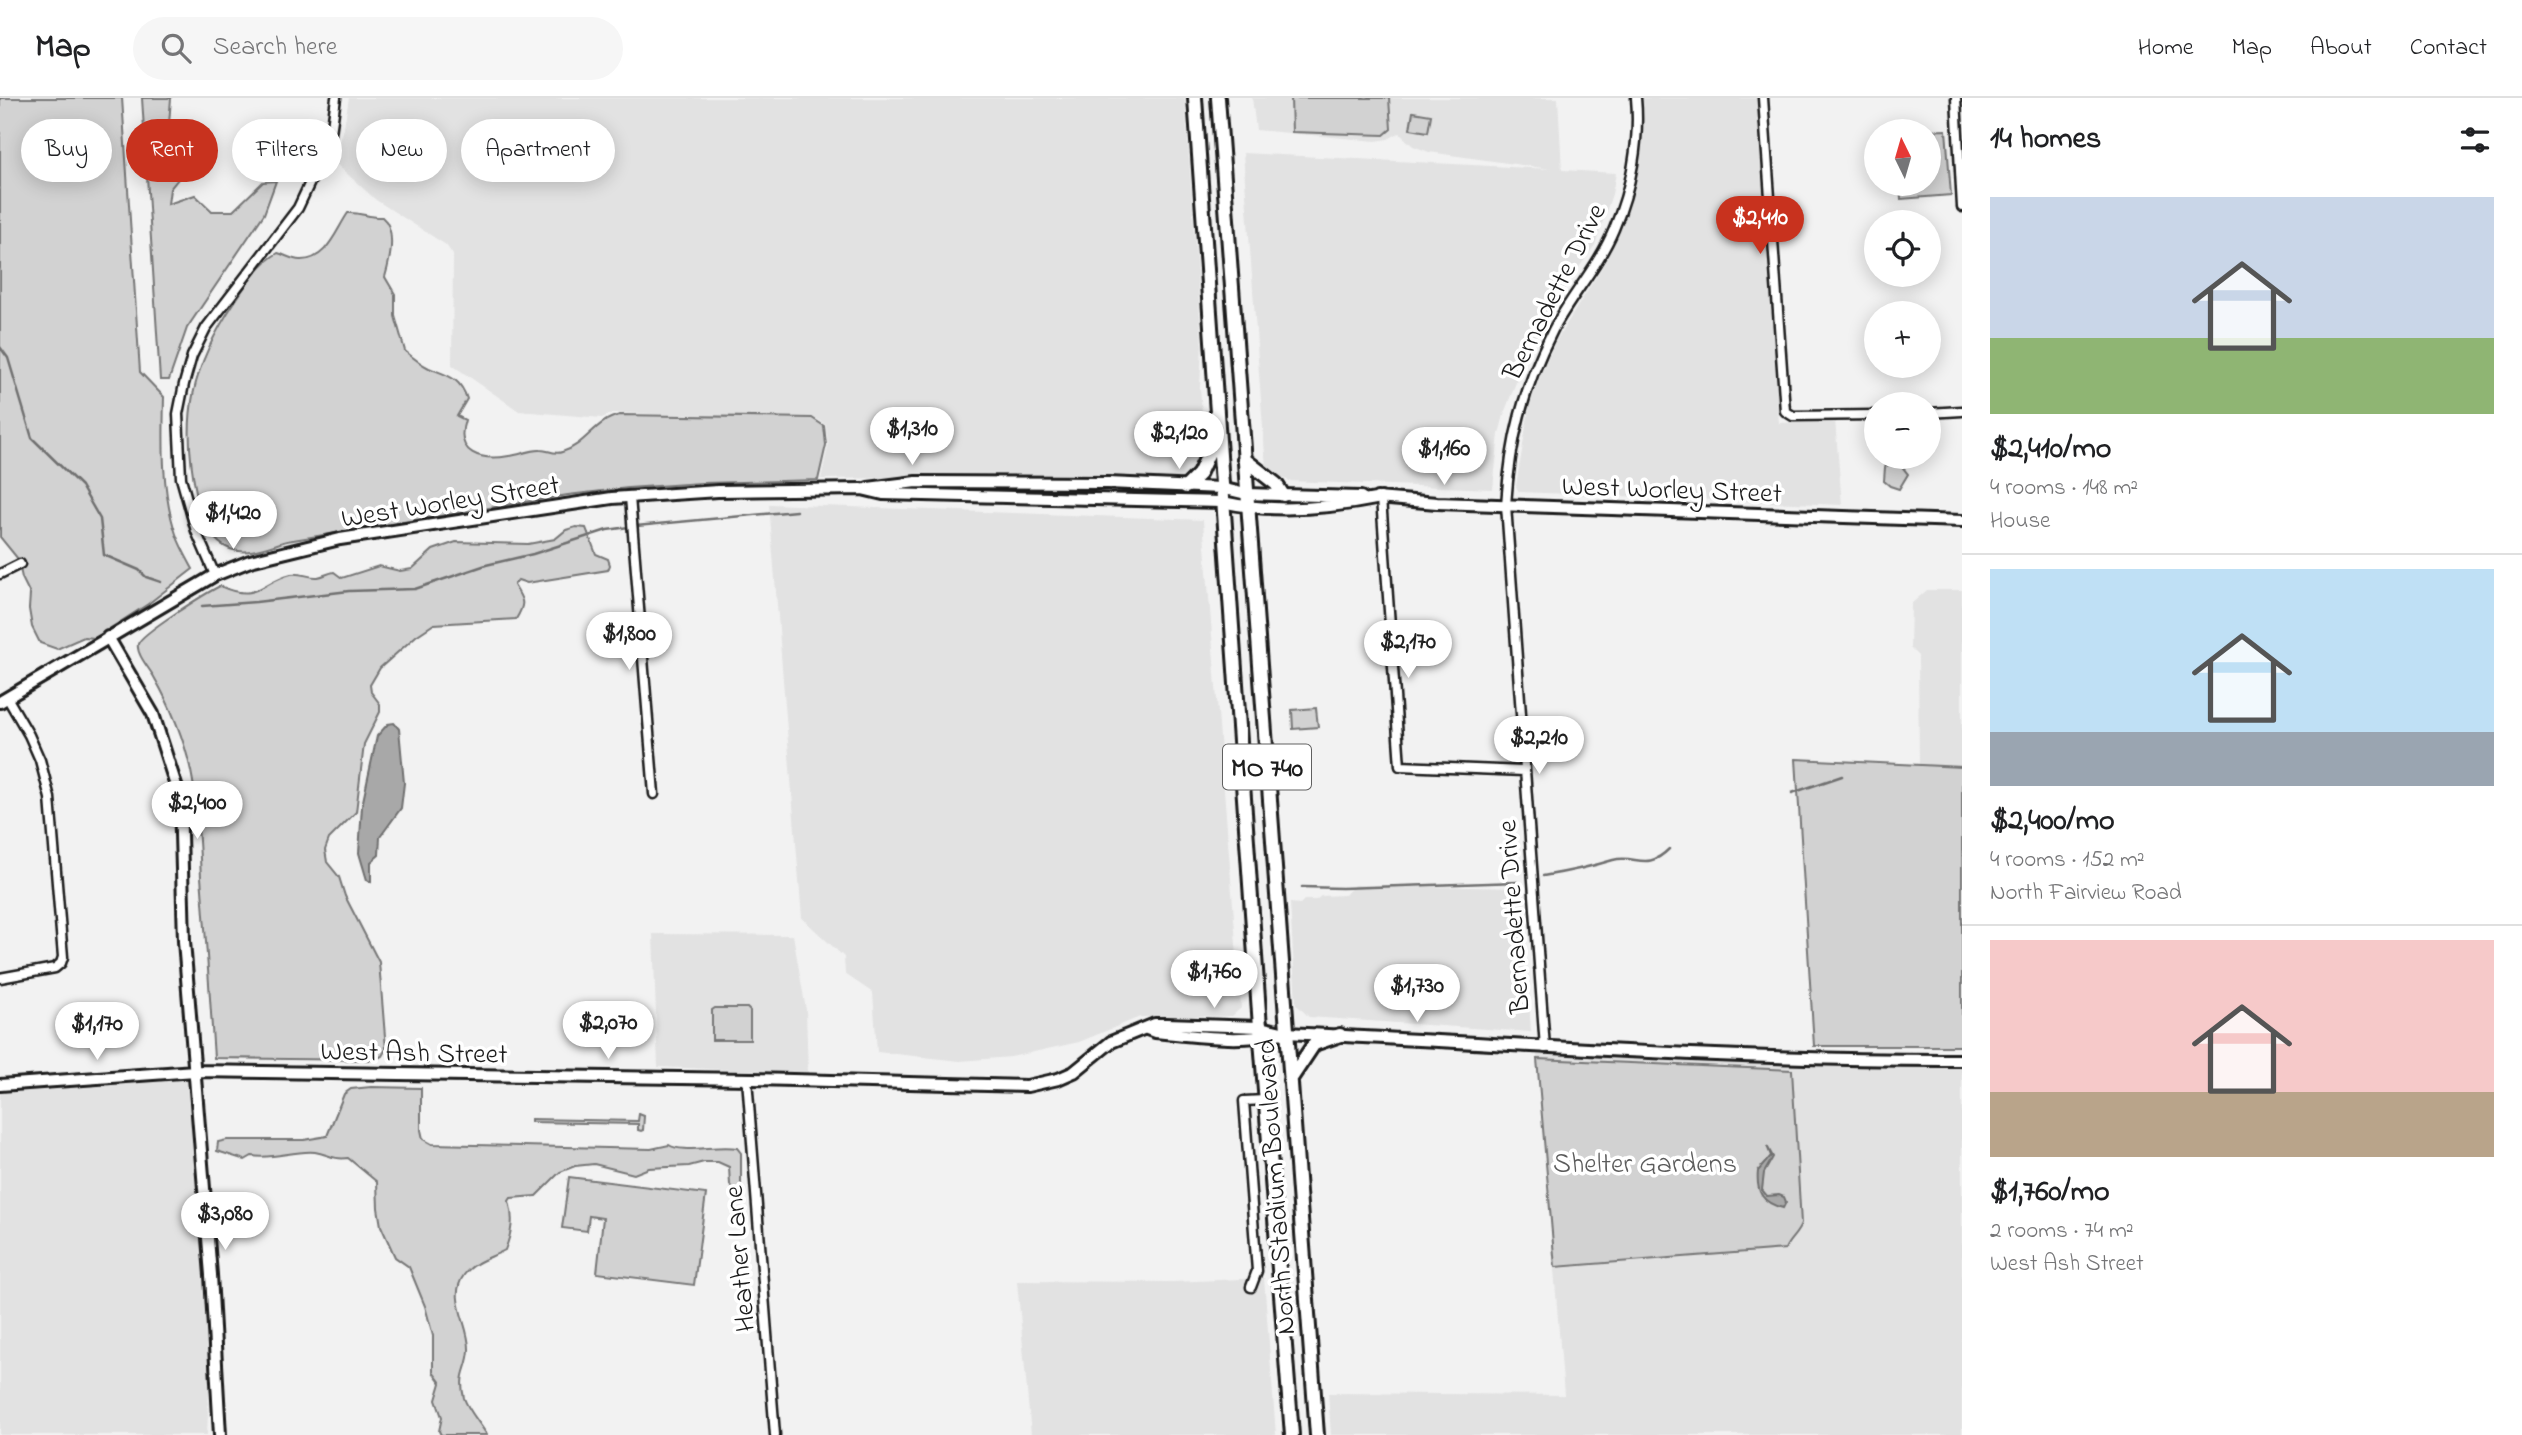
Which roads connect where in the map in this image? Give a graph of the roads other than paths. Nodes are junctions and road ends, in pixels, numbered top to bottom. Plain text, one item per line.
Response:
1 (336, 98) edge
2 (1195, 98) edge
3 (1218, 98) edge
4 (1636, 98) edge
5 (1763, 98) edge
6 (1956, 98) edge
7 (1962, 207) edge
8 (1962, 411) edge
9 (1941, 412) edge
10 (1864, 415) edge
11 (1218, 442) junction
12 (1244, 459) junction
13 (1186, 486) junction
14 (1221, 488) junction
15 (862, 489) junction
16 (1246, 494) junction
17 (1283, 495) junction
18 (630, 497) junction
19 (1381, 498) junction
20 (1222, 502) junction
21 (1506, 505) junction
22 (1247, 508) junction
23 (1962, 521) edge
24 (20, 564) dead end
25 (0, 574) edge
26 (215, 575) junction
27 (108, 637) junction
28 (4, 701) edge
29 (1524, 771) junction
30 (654, 794) dead end
31 (0, 978) edge
32 (1261, 1032) junction
33 (1286, 1032) junction
34 (1340, 1035) junction
35 (1545, 1048) junction
36 (1962, 1060) edge
37 (195, 1071) junction
38 (747, 1079) junction
39 (1290, 1080) junction
40 (0, 1085) edge
41 (1266, 1100) junction
42 (1251, 1287) dead end
43 (220, 1435) edge
44 (775, 1435) edge
45 (1292, 1435) edge
46 (1317, 1435) edge

1 - 26 street
2 - 11 main road, North Stadium Boulevard / MO 740
3 - 12 main road, North Stadium Boulevard / MO 740
4 - 21 street, Bernadette Drive
5 - 10 street
6 - 7 street
8 - 9 street
11 - 13 main road
11 - 14 main road, North Stadium Boulevard / MO 740
12 - 16 main road, North Stadium Boulevard / MO 740
12 - 17 main road
13 - 14 street, West Worley Street
13 - 15 street, West Worley Street
14 - 16 street, West Worley Street
14 - 20 main road, North Stadium Boulevard / MO 740
15 - 18 street, West Worley Street
15 - 20 street, West Worley Street
16 - 17 street, West Worley Street
16 - 22 main road, North Stadium Boulevard / MO 740
17 - 19 street, West Worley Street
18 - 26 street, West Worley Street
18 - 30 street
19 - 21 street, West Worley Street
19 - 22 street, West Worley Street
19 - 29 street
20 - 22 street, West Worley Street
20 - 32 main road, North Stadium Boulevard / MO 740
21 - 23 street, West Worley Street
21 - 29 street, Bernadette Drive
22 - 33 main road, North Stadium Boulevard / MO 740
24 - 25 street
26 - 27 street, West Worley Street
27 - 28 street, West Worley Street
27 - 37 street
28 - 31 street
29 - 35 street, Bernadette Drive
32 - 33 street, West Ash Street
32 - 38 street, West Ash Street
32 - 41 main road, North Stadium Boulevard / MO 740
33 - 34 street, West Ash Street
33 - 39 main road, North Stadium Boulevard / MO 740
34 - 35 street, West Ash Street
34 - 39 main road
35 - 36 street, West Ash Street
37 - 38 street, West Ash Street
37 - 40 street, West Ash Street
37 - 43 street
38 - 44 street, Heather Lane
39 - 46 main road, North Stadium Boulevard / MO 740
41 - 42 street
41 - 45 main road, North Stadium Boulevard / MO 740

